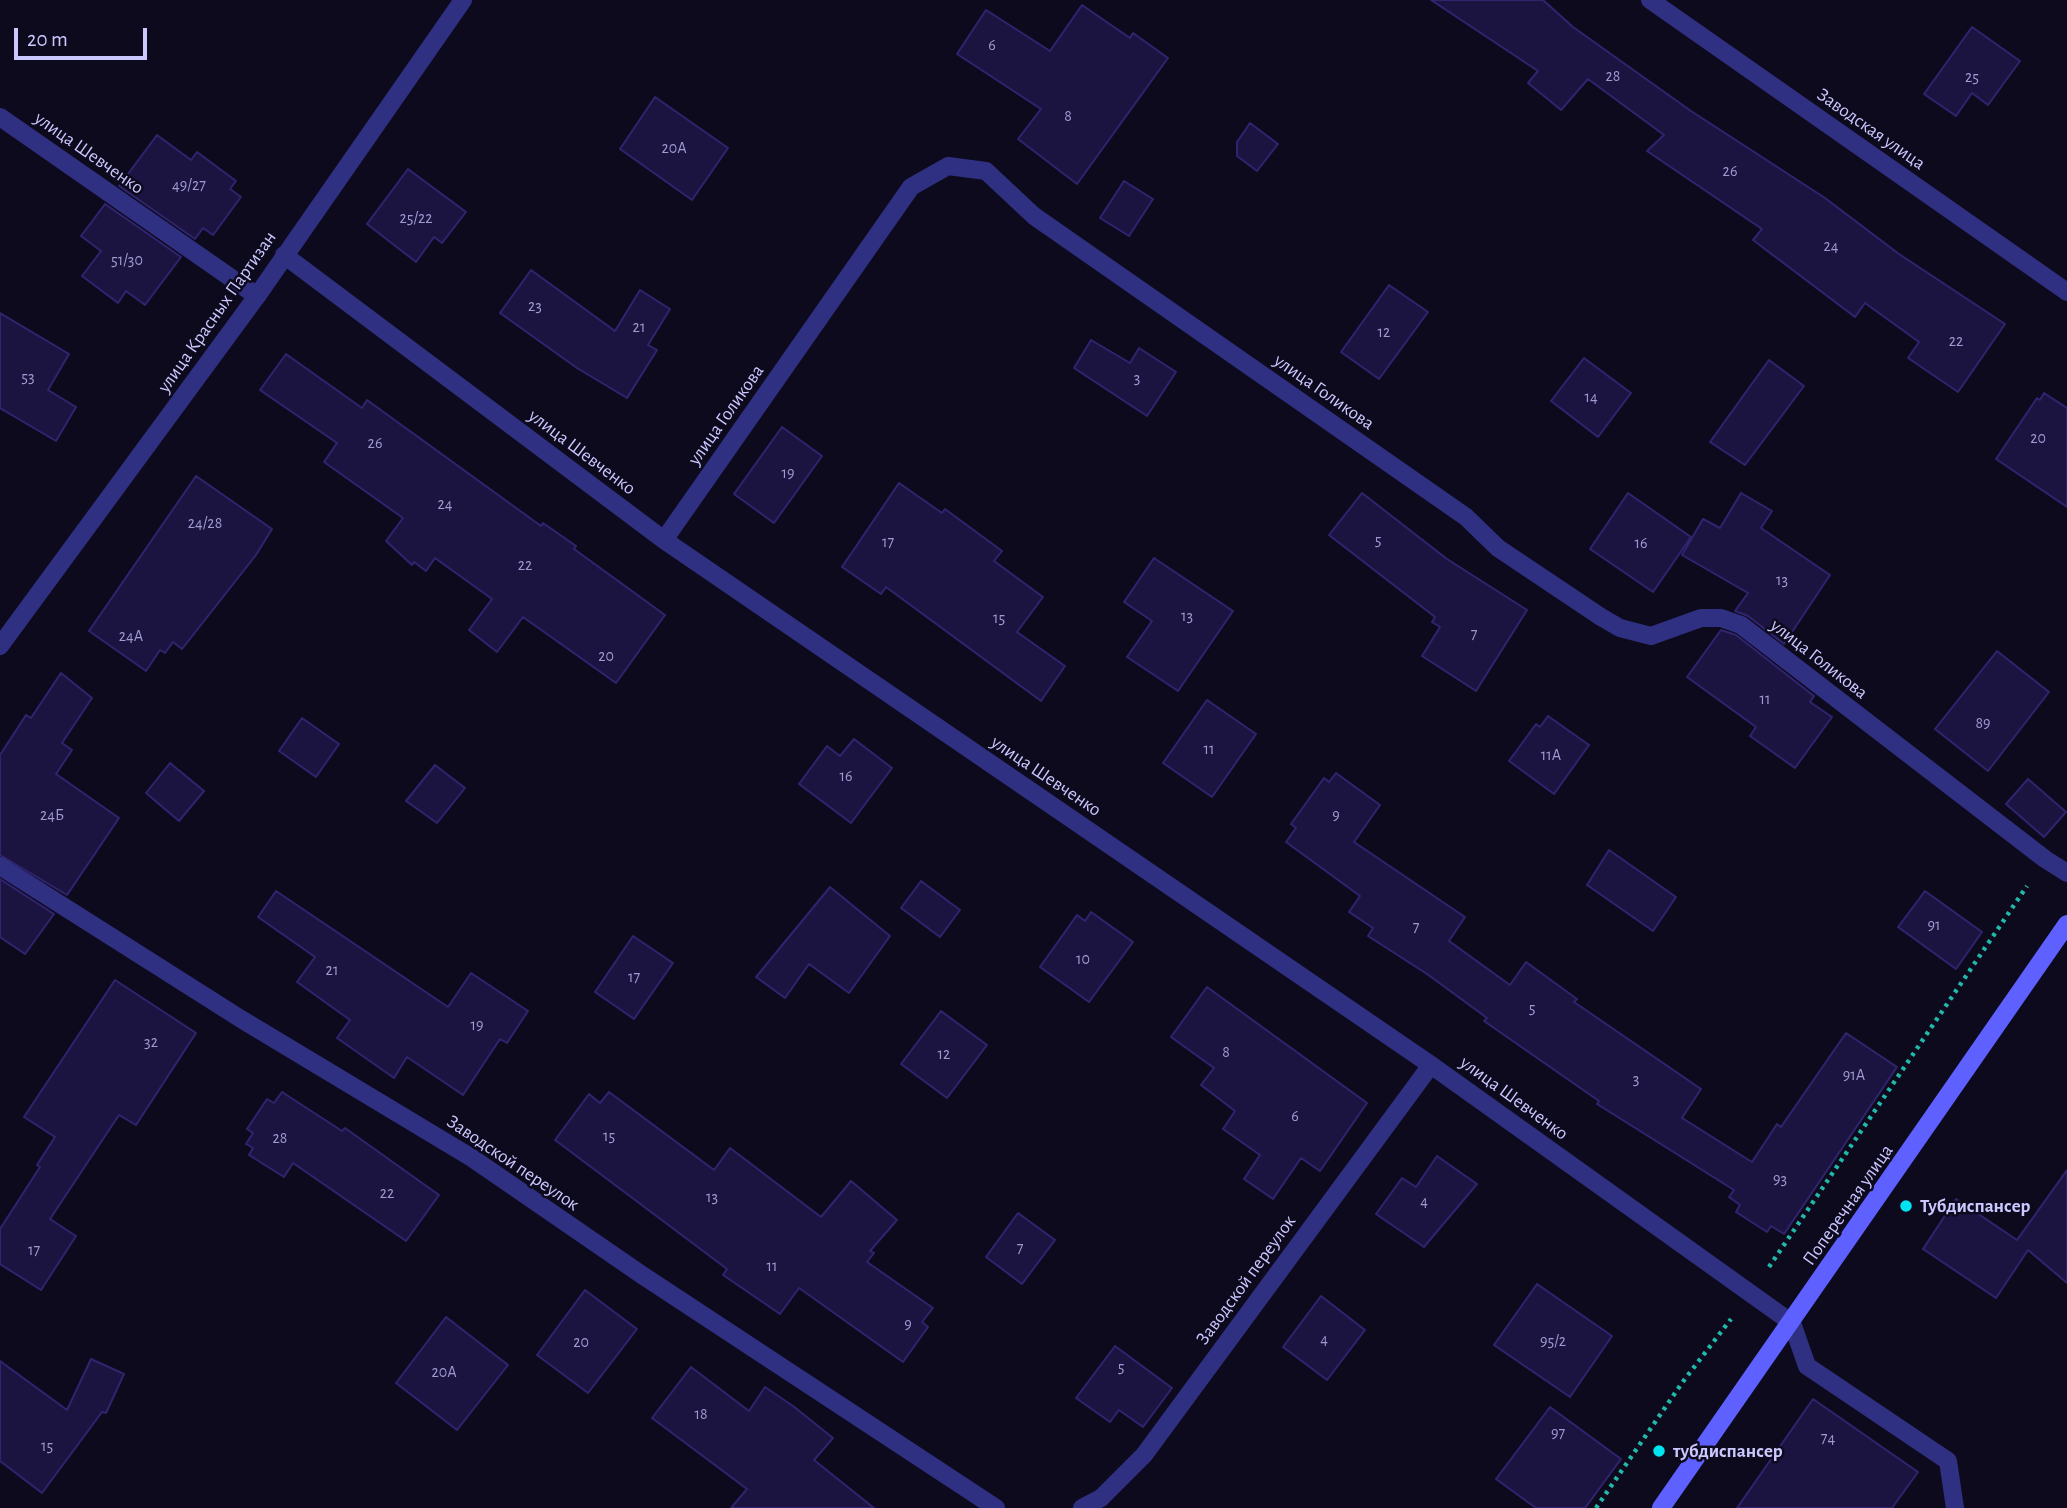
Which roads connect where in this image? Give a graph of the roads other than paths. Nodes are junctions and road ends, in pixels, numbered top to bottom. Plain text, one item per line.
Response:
1 (463, 0) edge
2 (1650, 0) edge
3 (0, 117) edge
4 (284, 255) junction
5 (2067, 292) edge
6 (257, 296) junction
7 (664, 540) junction
8 (0, 646) edge
9 (0, 866) edge
10 (2067, 873) edge
11 (2067, 924) edge
12 (1431, 1065) junction
13 (1792, 1323) junction
14 (996, 1508) edge
15 (1082, 1508) edge
16 (1661, 1508) edge
17 (1955, 1508) edge

1 - 4 street, улица Красных Партизан
2 - 5 street, Заводская улица
3 - 6 street, улица Шевченко
4 - 6 street, улица Красных Партизан
4 - 7 street, улица Шевченко
6 - 8 street, улица Красных Партизан
7 - 10 street, улица Голикова
7 - 12 street, улица Шевченко
9 - 14 street, Заводской переулок
11 - 13 main road, Поперечная улица
12 - 13 street, улица Шевченко
12 - 15 street, Заводской переулок
13 - 16 main road, Поперечная улица
13 - 17 street

